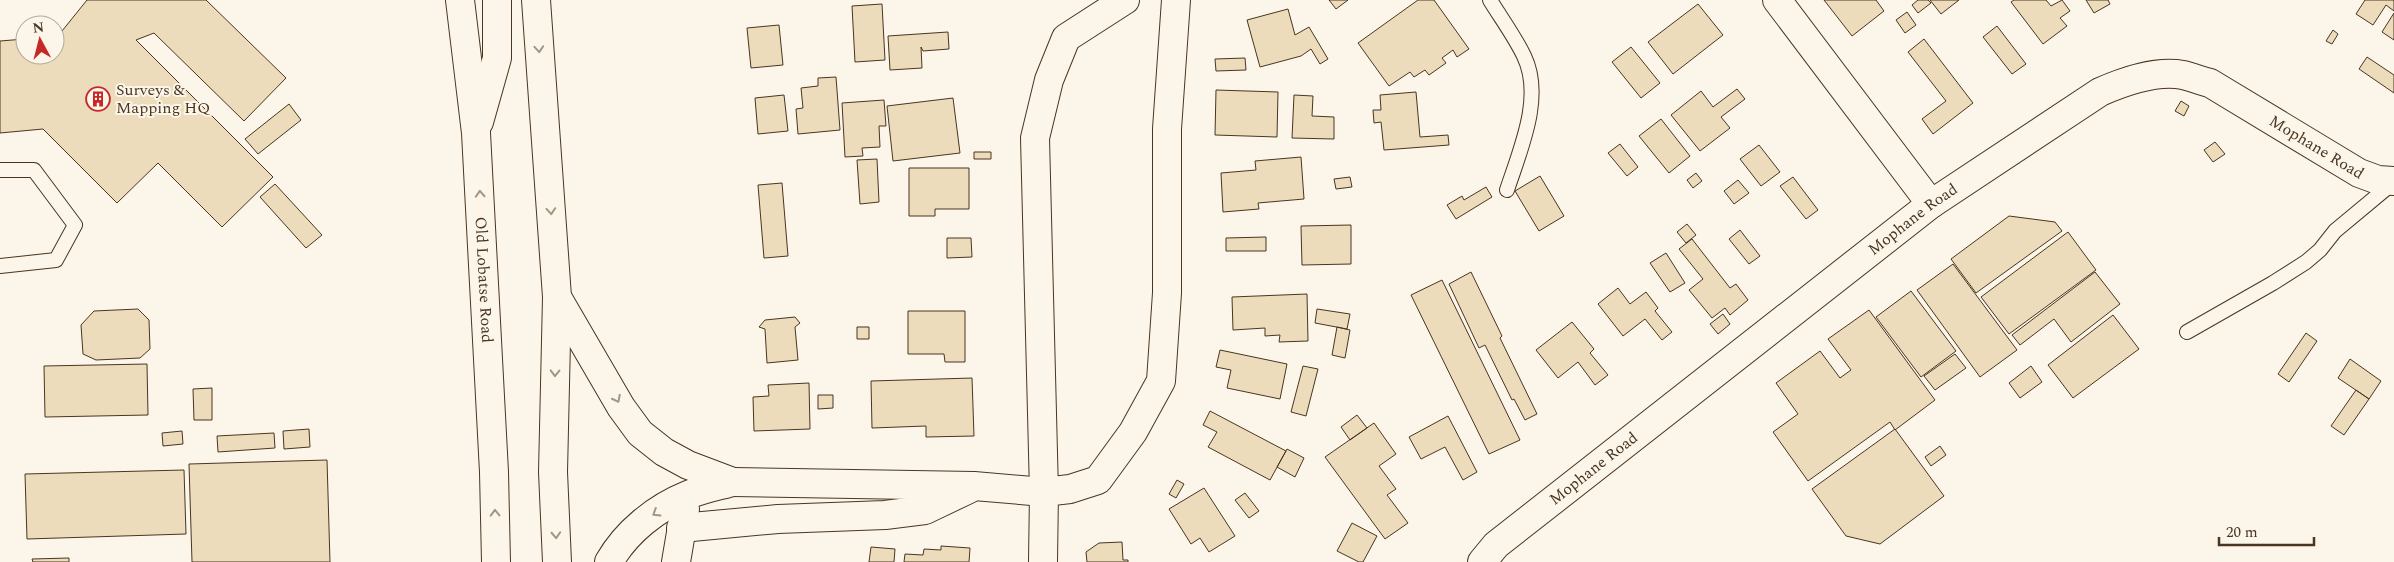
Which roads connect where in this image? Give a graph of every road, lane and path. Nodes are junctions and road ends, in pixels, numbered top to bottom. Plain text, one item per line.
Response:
1 (497, 0) edge
2 (536, 0) edge
3 (1125, 0) edge
4 (1176, 0) edge
5 (1490, 0) edge
6 (1777, 0) edge
7 (458, 4) edge
8 (476, 133) junction
9 (0, 170) edge
10 (2394, 182) edge
11 (1507, 190) dead end
12 (1931, 204) junction
13 (0, 266) edge
14 (557, 297) junction
15 (2187, 332) dead end
16 (733, 482) junction
17 (974, 486) junction
18 (1044, 492) junction
19 (688, 495) junction
20 (681, 528) junction
21 (496, 562) edge
22 (557, 562) edge
23 (609, 562) edge
24 (676, 562) edge
25 (1043, 562) edge
26 (1482, 562) edge

1 - 8 street
2 -> 14 street
3 - 18 street
4 - 18 street
5 - 11 lane
6 - 12 street
7 - 8 street, Old Lobatse Road
21 -> 8 street, Old Lobatse Road
9 - 13 lane
10 - 12 street, Mophane Road
10 - 15 lane
12 - 26 street, Mophane Road
14 -> 16 street
14 -> 22 street
16 - 17 street
16 - 19 street
17 - 18 street
17 - 20 street
18 - 25 street
19 - 20 street
19 -> 23 street
20 - 24 street

